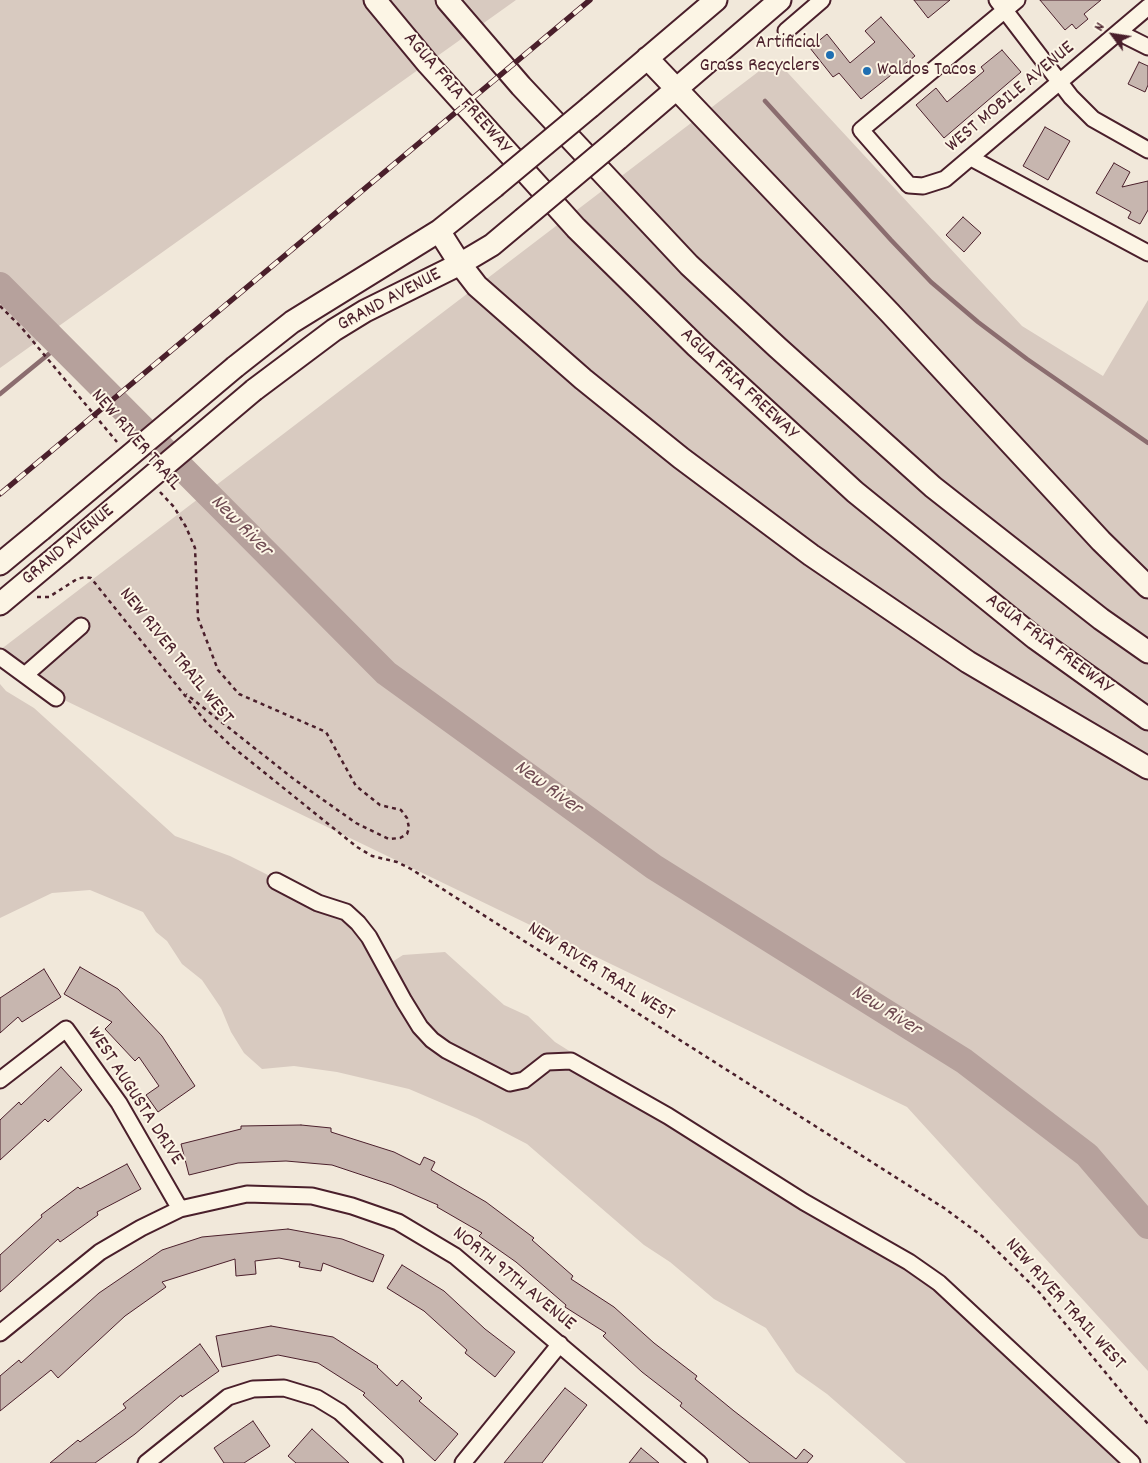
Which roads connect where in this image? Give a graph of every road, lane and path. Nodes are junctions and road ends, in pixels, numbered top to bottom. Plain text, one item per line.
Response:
1 (375, 0) edge
2 (447, 0) edge
3 (716, 0) edge
4 (780, 0) edge
5 (822, 0) edge
6 (1007, 3) edge
7 (1148, 7) edge
8 (1120, 30) junction
9 (786, 31) dead end
10 (1148, 47) edge
11 (647, 58) junction
12 (1060, 82) junction
13 (675, 89) junction
14 (1148, 150) edge
15 (972, 158) junction
16 (439, 231) junction
17 (1148, 253) edge
18 (460, 264) junction
19 (0, 306) edge
20 (120, 445) dead end
21 (156, 487) dead end
22 (0, 564) edge
23 (1148, 587) edge
24 (37, 596) dead end
25 (0, 604) edge
26 (81, 626) dead end
27 (1148, 652) edge
28 (0, 657) edge
29 (24, 675) junction
30 (181, 689) junction
31 (56, 698) dead end
32 (1148, 719) edge
33 (1148, 768) edge
34 (276, 881) dead end
35 (0, 1080) edge
36 (180, 1209) junction
37 (0, 1333) edge
38 (560, 1344) junction
39 (1148, 1424) edge
40 (146, 1463) edge
41 (395, 1463) edge
42 (463, 1463) edge
43 (699, 1463) edge
44 (1132, 1463) edge

1 - 32 highway, AGUA FRIA FREEWAY
2 - 27 highway
3 - 11 highway, GRAND AVENUE
4 - 13 highway, GRAND AVENUE
5 - 9 street
6 - 12 street
6 - 15 street, WEST MOBILE AVENUE
7 - 8 street, WEST MOBILE AVENUE
8 - 10 street
8 - 12 street, WEST MOBILE AVENUE
11 - 13 highway
11 - 16 highway, GRAND AVENUE, bridge
12 - 14 street
12 - 15 street, WEST MOBILE AVENUE
13 - 18 highway, GRAND AVENUE, bridge
13 - 23 highway
15 - 17 street
16 - 18 highway
16 - 22 highway, GRAND AVENUE, bridge
18 - 25 highway, GRAND AVENUE, bridge
18 - 33 highway
19 - 20 path, NEW RIVER TRAIL
21 - 30 path, NEW RIVER TRAIL
24 - 30 path, NEW RIVER TRAIL WEST
26 - 29 street
28 - 29 street
29 - 31 street
30 - 39 path, NEW RIVER TRAIL WEST
34 - 44 street
35 - 36 street, WEST AUGUSTA DRIVE
36 - 37 street, NORTH 97TH AVENUE
36 - 38 street, NORTH 97TH AVENUE
38 - 42 street
38 - 43 street, NORTH 97TH AVENUE
40 - 41 street

